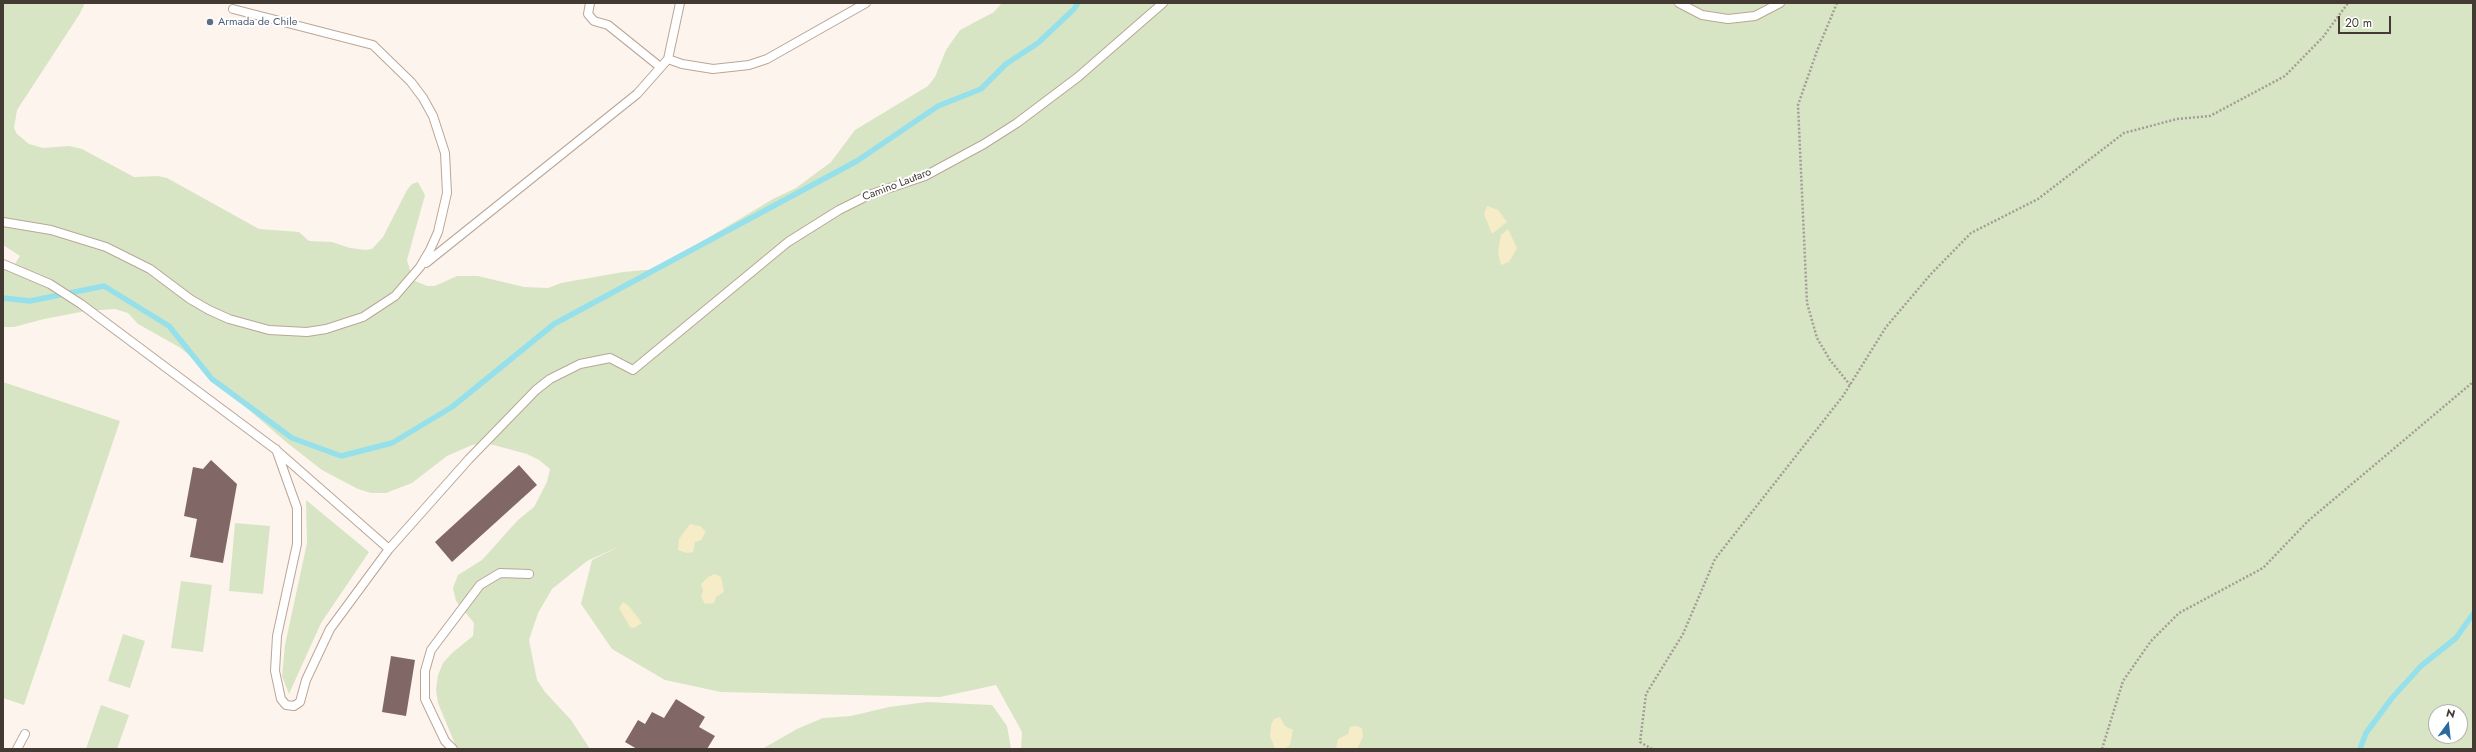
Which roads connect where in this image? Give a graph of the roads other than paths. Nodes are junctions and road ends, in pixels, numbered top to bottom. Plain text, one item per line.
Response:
1 (590, 3) edge
2 (680, 3) edge
3 (866, 3) edge
4 (1163, 3) edge
5 (1679, 3) edge
6 (1780, 3) edge
7 (233, 9) dead end
8 (668, 59) junction
9 (659, 66) junction
10 (3, 222) edge
11 (3, 264) edge
12 (420, 267) junction
13 (275, 448) junction
14 (388, 549) junction
15 (529, 574) dead end
16 (25, 734) dead end
17 (17, 749) edge
18 (452, 749) edge

1 - 9 lane
2 - 8 lane
3 - 8 lane
4 - 14 lane, Camino Lautaro
5 - 6 lane
7 - 12 lane
8 - 9 lane
9 - 12 lane
10 - 12 lane
11 - 13 lane
13 - 14 lane
13 - 14 lane
15 - 18 lane
16 - 17 lane

